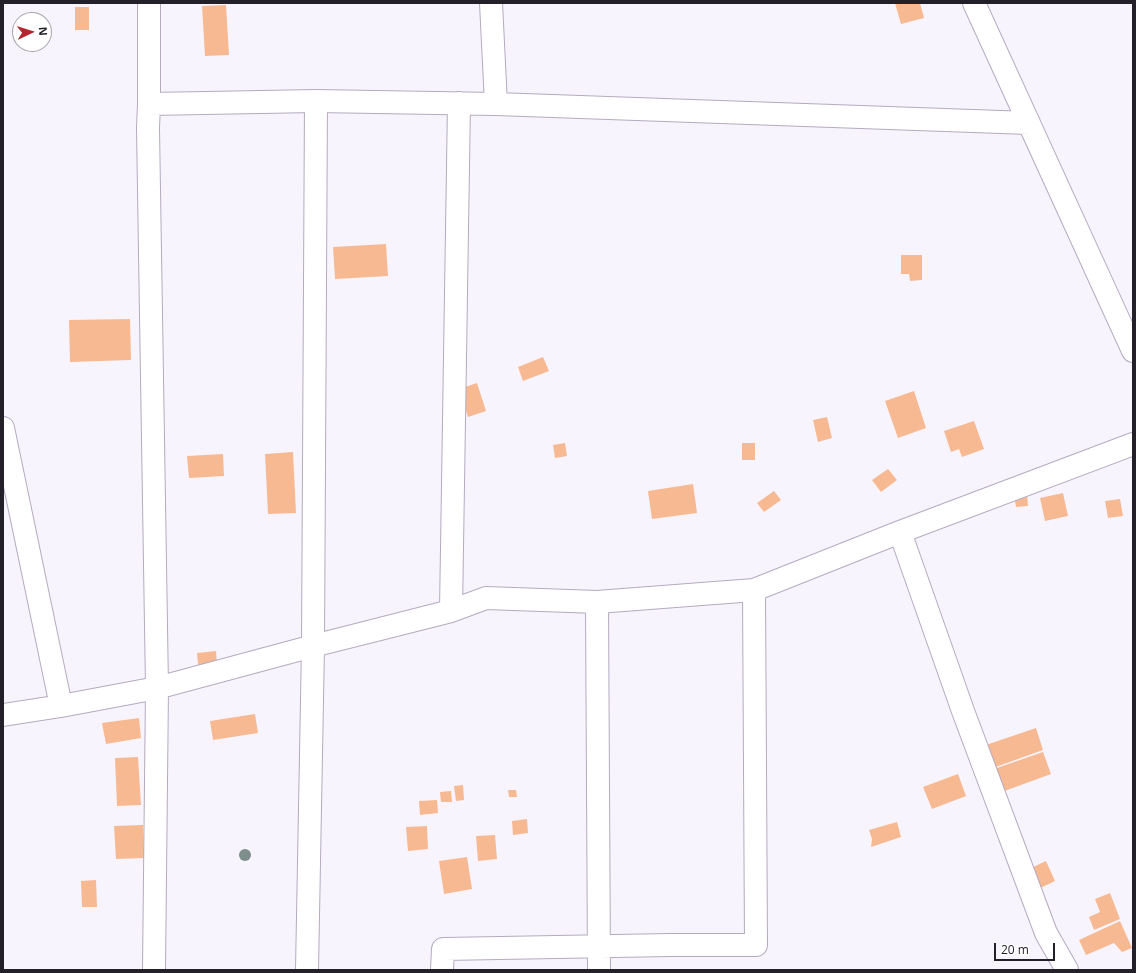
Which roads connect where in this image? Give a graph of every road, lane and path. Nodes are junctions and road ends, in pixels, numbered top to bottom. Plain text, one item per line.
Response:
1 (149, 3) edge
2 (491, 3) edge
3 (974, 3) edge
4 (316, 101) junction
5 (459, 103) junction
6 (149, 104) junction
7 (496, 104) junction
8 (1029, 123) junction
9 (1133, 351) edge
10 (3, 428) edge
11 (1133, 444) edge
12 (900, 532) junction
13 (754, 590) junction
14 (597, 602) junction
15 (451, 611) junction
16 (313, 646) junction
17 (157, 688) junction
18 (61, 706) junction
19 (3, 715) edge
20 (599, 946) junction
21 (154, 970) edge
22 (307, 970) edge
23 (442, 970) edge
24 (599, 970) edge
25 (1066, 970) edge

1 - 6 street
2 - 7 street
3 - 8 street
4 - 5 street
4 - 6 street
4 - 16 street
5 - 7 street
5 - 15 street
6 - 17 street
7 - 8 street
8 - 9 street
10 - 18 street
11 - 12 street
12 - 13 street
12 - 25 street
13 - 14 street
13 - 20 street
14 - 15 street
14 - 20 street
15 - 16 street
16 - 17 street
16 - 22 street
17 - 18 street
17 - 21 street
18 - 19 street
20 - 23 street
20 - 24 street

